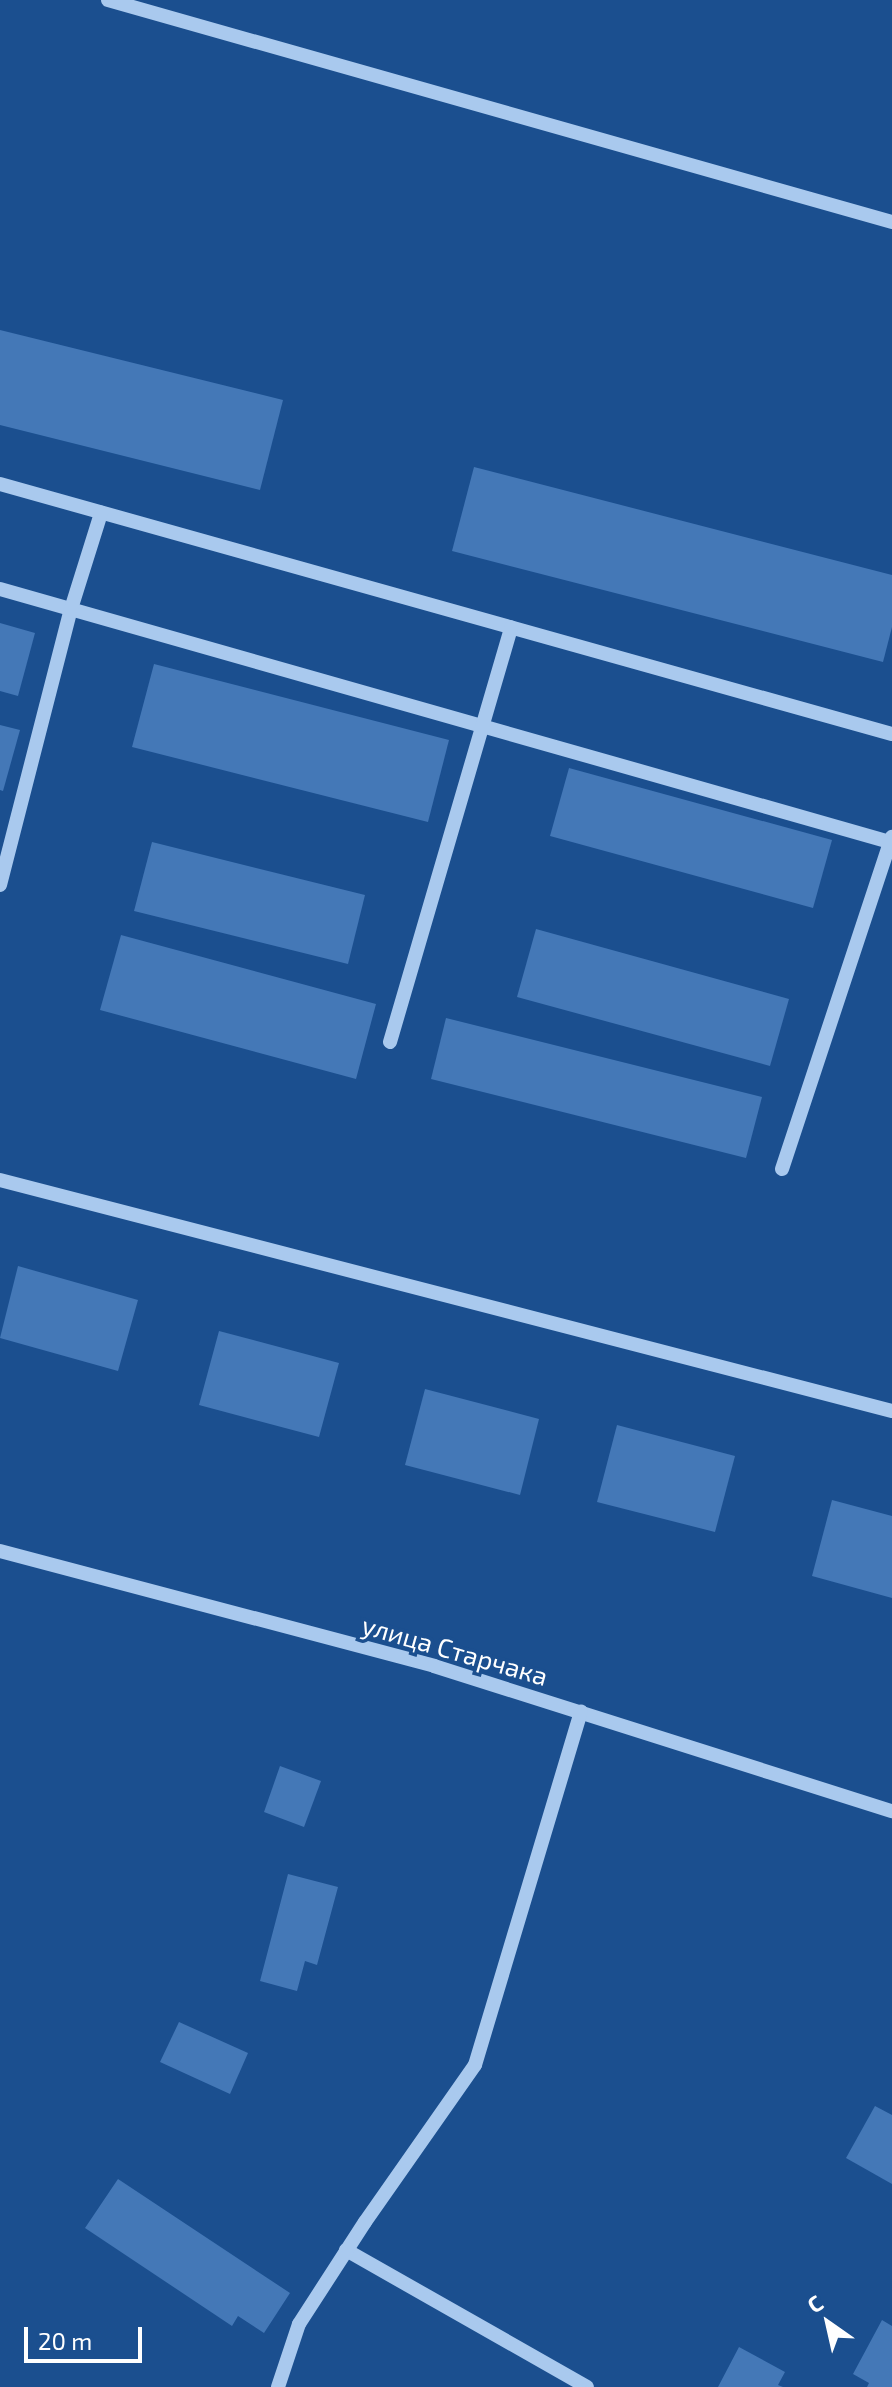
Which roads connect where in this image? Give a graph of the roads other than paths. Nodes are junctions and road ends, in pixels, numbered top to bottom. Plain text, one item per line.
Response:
1 (108, 0) edge
2 (892, 222) edge
3 (0, 484) edge
4 (101, 513) junction
5 (0, 589) edge
6 (71, 609) junction
7 (511, 627) junction
8 (485, 727) junction
9 (892, 734) edge
10 (891, 839) edge
11 (0, 885) edge
12 (390, 1042) dead end
13 (782, 1169) dead end
14 (0, 1180) edge
15 (892, 1411) edge
16 (0, 1551) edge
17 (581, 1712) junction
18 (892, 1811) edge
19 (346, 2250) junction
20 (278, 2387) edge
21 (587, 2387) edge

1 - 2 street
3 - 4 street
4 - 6 street
4 - 7 street
5 - 6 street
6 - 8 street
6 - 11 street
7 - 8 street
7 - 9 street
8 - 10 street
8 - 12 street
10 - 13 street
14 - 15 street
16 - 17 street, улица Старчака
17 - 18 street, улица Старчака
17 - 19 street
19 - 20 street
19 - 21 street

